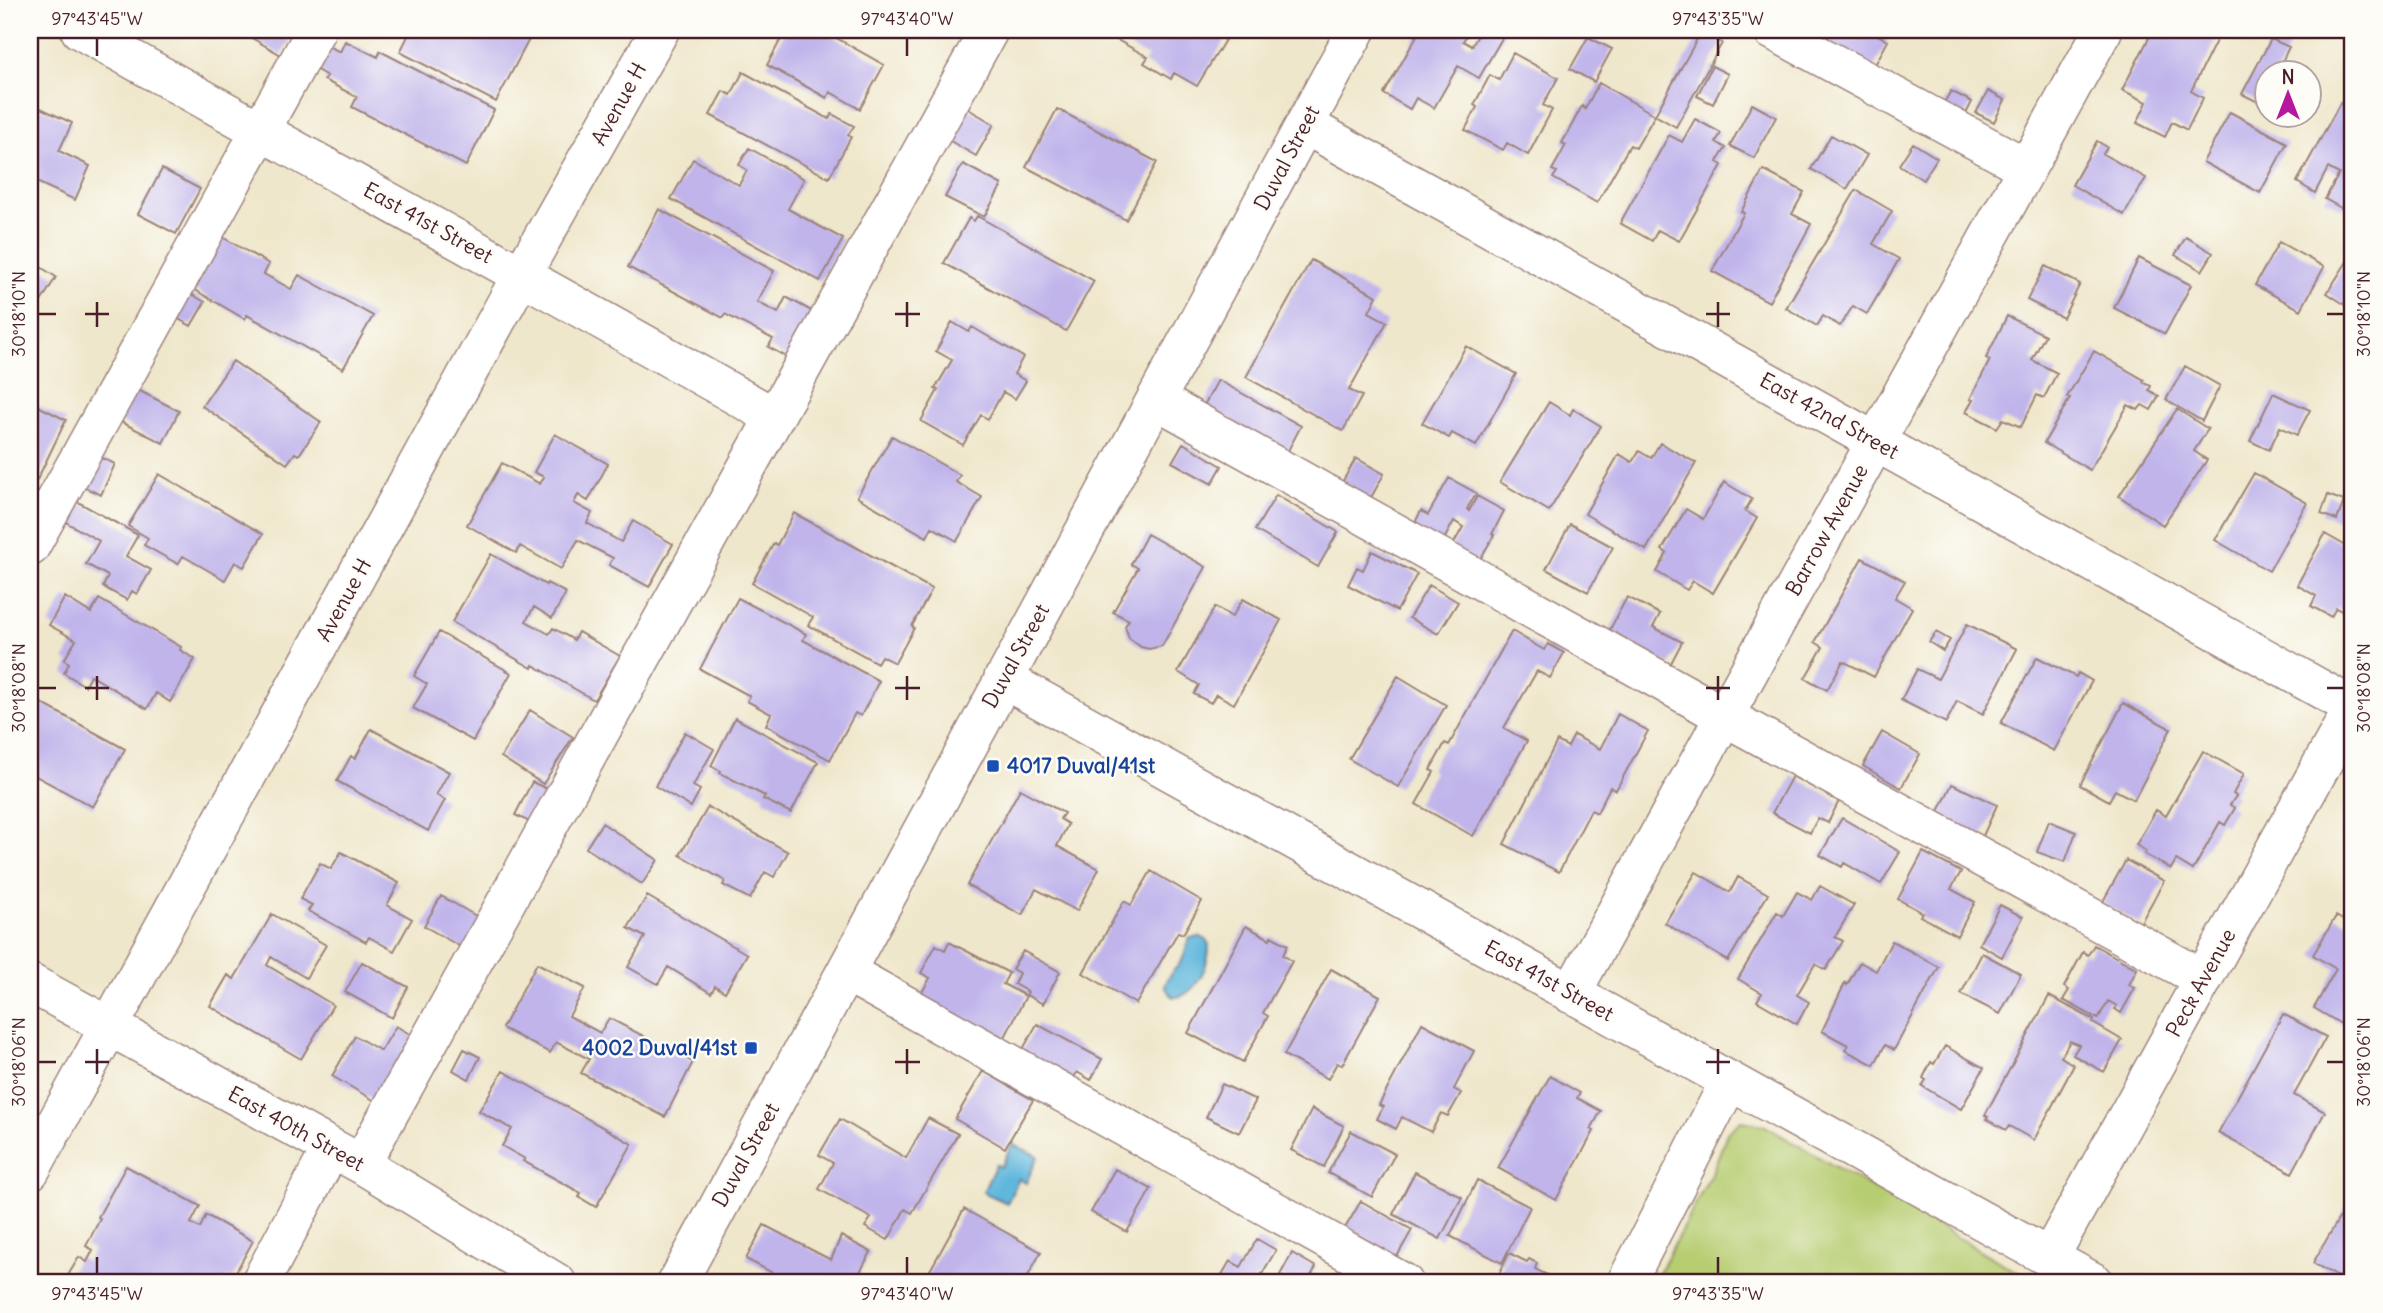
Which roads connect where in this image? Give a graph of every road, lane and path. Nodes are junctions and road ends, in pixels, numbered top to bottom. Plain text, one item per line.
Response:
1 (80, 30) edge
2 (316, 30) edge
3 (660, 30) edge
4 (989, 30) edge
5 (1356, 30) edge
6 (1772, 30) edge
7 (2103, 30) edge
8 (1305, 125) junction
9 (260, 131) junction
10 (2027, 168) junction
11 (522, 274) junction
12 (1157, 400) junction
13 (774, 417) junction
14 (1876, 441) junction
15 (30, 547) edge
16 (1003, 679) junction
17 (2353, 708) edge
18 (1724, 716) junction
19 (846, 972) junction
20 (2203, 979) junction
21 (30, 983) edge
22 (1572, 993) junction
23 (110, 1027) junction
24 (1729, 1082) junction
25 (346, 1157) junction
26 (30, 1171) edge
27 (2049, 1258) junction
28 (691, 1278) edge
29 (260, 1283) edge
30 (557, 1283) edge
31 (1404, 1283) edge
32 (1626, 1283) edge
33 (2095, 1283) edge

1 - 9 street, East 41st Street
2 - 9 street
3 - 11 street, Avenue H
4 - 13 street
5 - 8 street, Duval Street
6 - 10 street
7 - 10 street, Barrow Avenue
8 - 12 street, Duval Street
8 - 14 street, East 42nd Street
9 - 11 street, East 41st Street
9 - 15 street
10 - 14 street, Barrow Avenue
11 - 13 street, East 41st Street
11 - 23 street, Avenue H
12 - 16 street, Duval Street
12 - 18 street
13 - 25 street
14 - 17 street, East 42nd Street
14 - 18 street, Barrow Avenue
16 - 19 street, Duval Street
16 - 22 street, East 41st Street
17 - 20 street, Peck Avenue
18 - 20 street
18 - 22 street, Barrow Avenue
19 - 28 street, Duval Street
19 - 31 street
20 - 27 street, Peck Avenue
21 - 23 street, East 40th Street
22 - 24 street, East 41st Street
23 - 25 street, East 40th Street
23 - 26 street, Avenue H
24 - 27 street, East 41st Street
24 - 32 street
25 - 29 street
25 - 30 street, East 40th Street
27 - 33 street, East 41st Street

